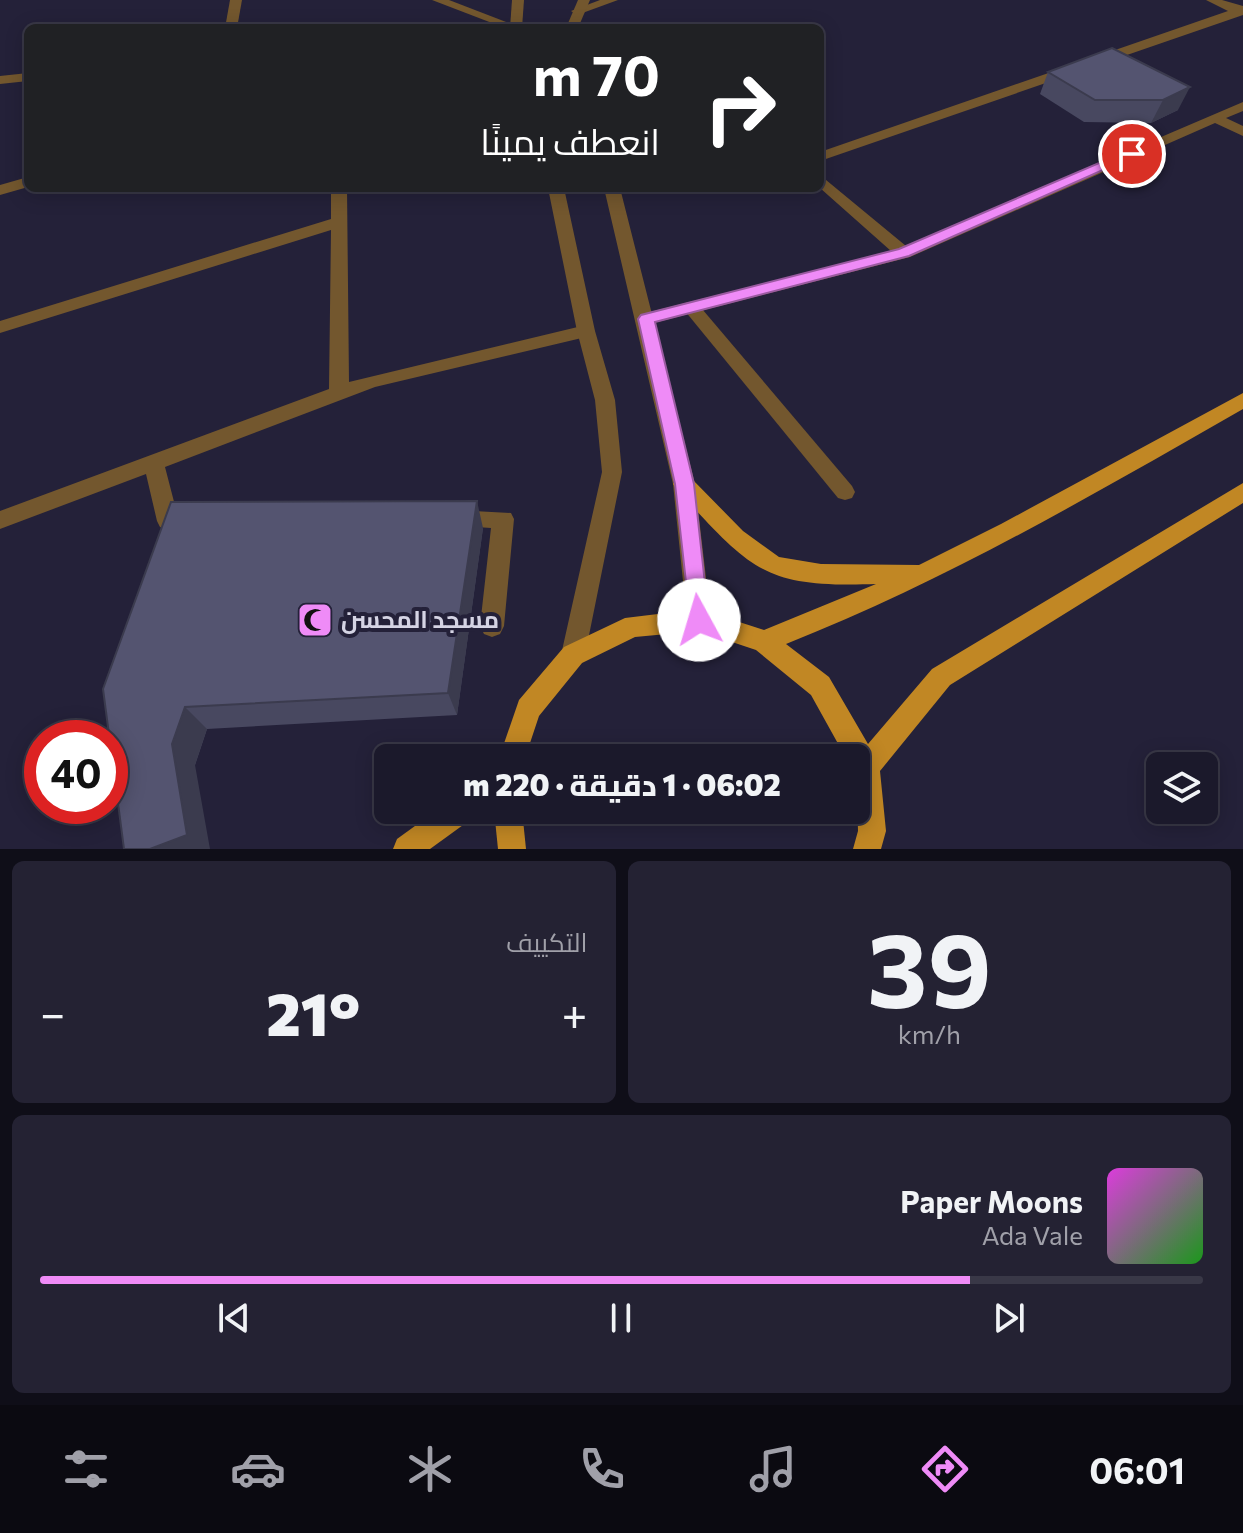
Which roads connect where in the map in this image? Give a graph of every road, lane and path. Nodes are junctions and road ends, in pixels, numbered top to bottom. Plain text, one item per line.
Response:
1 (236, 0) edge
2 (438, 0) edge
3 (518, 0) edge
4 (612, 0) edge
5 (1212, 0) edge
6 (580, 6) edge
7 (1241, 11) edge
8 (232, 24) edge
9 (504, 24) edge
10 (515, 24) edge
11 (24, 77) edge
12 (0, 80) edge
13 (1243, 106) edge
14 (1215, 118) junction
15 (1243, 132) edge
16 (824, 156) edge
17 (24, 183) edge
18 (824, 183) edge
19 (0, 190) edge
20 (339, 192) edge
21 (557, 192) edge
22 (617, 193) edge
23 (339, 222) junction
24 (904, 253) junction
25 (691, 307) junction
26 (646, 319) junction
27 (0, 327) edge
28 (586, 331) junction
29 (339, 393) junction
30 (1243, 400) edge
31 (154, 463) junction
32 (684, 484) junction
33 (845, 492) dead end
34 (1243, 492) edge
35 (439, 519) edge
36 (0, 520) edge
37 (160, 549) edge
38 (926, 573) junction
39 (699, 620) junction
40 (492, 626) dead end
41 (764, 641) junction
42 (573, 655) junction
43 (517, 744) edge
44 (853, 744) edge
45 (870, 762) edge
46 (870, 818) edge
47 (441, 824) edge
48 (509, 824) edge
49 (872, 843) edge
50 (407, 849) edge
51 (512, 849) edge

1 - 8 street
2 - 9 street
3 - 10 street
4 - 6 street
5 - 7 street
7 - 16 street
11 - 12 street
13 - 14 street
14 - 15 street
14 - 24 street
17 - 19 street
18 - 24 street
20 - 23 street
21 - 28 street
22 - 26 street
23 - 27 street
23 - 29 street
24 - 25 street
25 - 26 street
25 - 33 lane
26 - 32 street
28 - 29 street
28 - 42 street
29 - 31 street
30 - 38 main road
31 - 36 street
31 - 37 street
32 - 38 main road
32 - 39 street
34 - 45 main road
35 - 40 street
38 - 41 main road
39 - 41 main road
39 - 42 main road
41 - 44 main road
42 - 43 main road
46 - 49 main road
47 - 50 main road
48 - 51 main road

